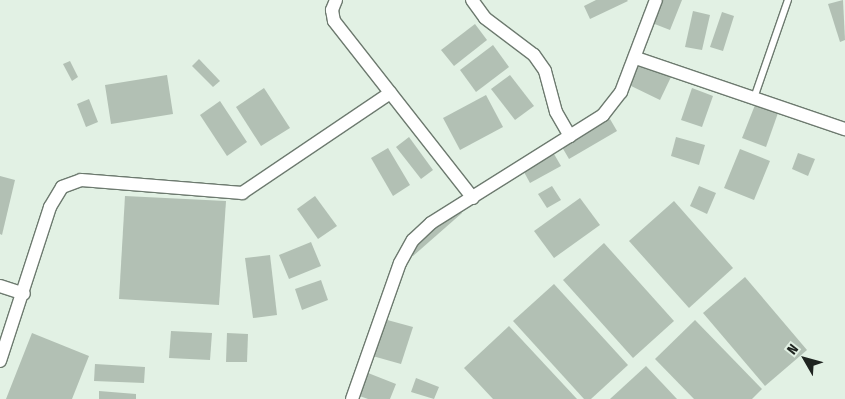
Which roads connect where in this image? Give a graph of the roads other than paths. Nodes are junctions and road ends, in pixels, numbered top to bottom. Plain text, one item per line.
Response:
1 (336, 0) edge
2 (472, 0) edge
3 (656, 0) edge
4 (788, 0) edge
5 (636, 58) junction
6 (390, 93) junction
7 (754, 98) junction
8 (845, 129) edge
9 (570, 136) junction
10 (473, 198) junction
11 (0, 286) edge
12 (24, 294) junction
13 (0, 361) edge
14 (352, 399) edge

1 - 6 street
2 - 9 street
3 - 5 street
4 - 7 lane
5 - 7 street
5 - 9 street
6 - 10 street
6 - 12 street
7 - 8 street
9 - 10 street
10 - 14 street
11 - 12 street
12 - 13 street

